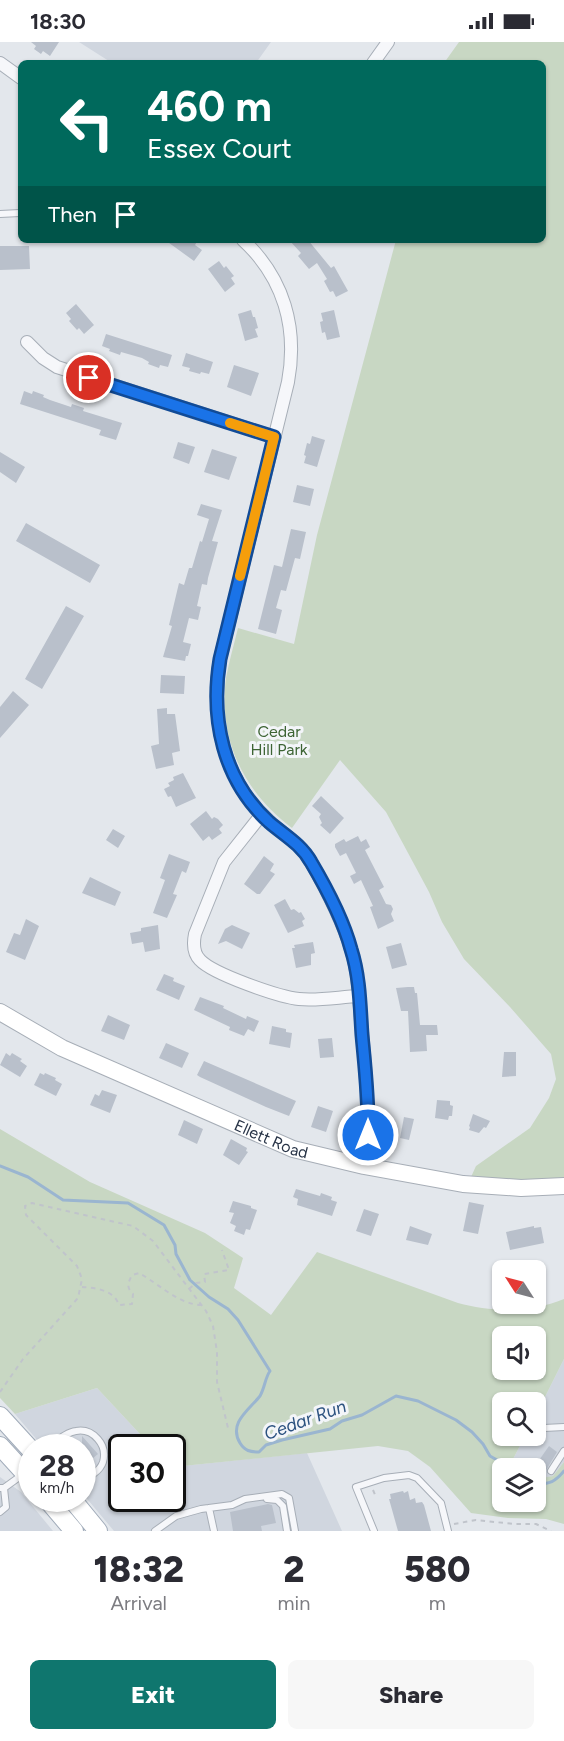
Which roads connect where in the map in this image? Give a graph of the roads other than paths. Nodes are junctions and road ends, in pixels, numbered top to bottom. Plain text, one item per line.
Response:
1 (388, 42) edge
2 (375, 60) edge
3 (0, 63) edge
4 (18, 76) edge
5 (18, 213) edge
6 (0, 214) edge
7 (248, 243) edge
8 (27, 342) dead end
9 (274, 437) junction
10 (262, 814) junction
11 (359, 996) junction
12 (0, 1012) edge
13 (364, 1166) junction
14 (564, 1186) edge
15 (0, 1416) edge
16 (564, 1427) edge
17 (546, 1428) edge
18 (70, 1434) edge
19 (92, 1434) edge
20 (18, 1436) edge
21 (96, 1437) edge
22 (0, 1446) edge
23 (564, 1451) edge
24 (18, 1466) edge
25 (551, 1471) dead end
26 (96, 1472) edge
27 (18, 1481) edge
28 (2, 1488) edge
29 (231, 1505) junction
30 (209, 1508) junction
31 (0, 1512) edge
32 (58, 1512) edge
33 (82, 1512) edge
34 (448, 1528) edge
35 (74, 1531) edge
36 (98, 1531) edge
37 (155, 1531) edge
38 (214, 1531) edge
39 (287, 1531) edge
40 (295, 1531) edge
41 (374, 1531) edge

1 - 2 street
3 - 4 street
5 - 6 lane
7 - 9 street
8 - 9 street
9 - 10 street
10 - 11 street
10 - 11 street
11 - 13 street
12 - 13 street, Ellett Road
13 - 14 street, Ellett Road
15 - 20 main road
16 - 17 lane
18 - 19 lane
21 - 26 lane
22 - 24 main road
23 - 25 lane
27 - 28 lane
28 - 31 lane
29 - 30 lane
29 - 39 lane
29 - 40 lane
30 - 37 lane
30 - 38 lane
32 - 35 main road
33 - 36 main road
34 - 41 lane

